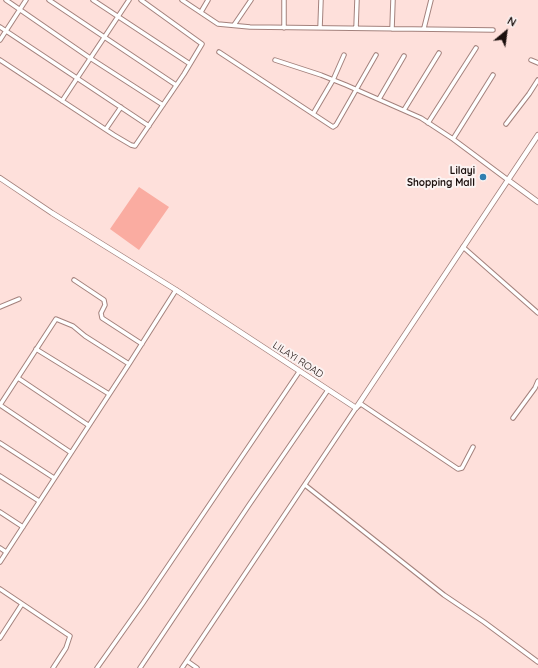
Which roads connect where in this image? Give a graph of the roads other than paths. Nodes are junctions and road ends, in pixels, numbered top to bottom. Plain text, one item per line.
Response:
1 (6, 0) edge
2 (26, 0) edge
3 (49, 0) edge
4 (93, 0) edge
5 (129, 0) edge
6 (141, 0) edge
7 (182, 0) edge
8 (208, 0) edge
9 (251, 0) edge
10 (284, 0) edge
11 (321, 0) edge
12 (357, 0) edge
13 (393, 0) edge
14 (431, 0) edge
15 (20, 10) junction
16 (201, 12) junction
17 (118, 16) junction
18 (234, 25) junction
19 (0, 27) edge
20 (284, 28) junction
21 (320, 28) junction
22 (356, 28) junction
23 (424, 28) junction
24 (392, 29) junction
25 (6, 30) junction
26 (493, 30) dead end
27 (104, 37) junction
28 (0, 40) edge
29 (476, 48) dead end
30 (219, 52) dead end
31 (439, 53) dead end
32 (344, 55) dead end
33 (376, 55) dead end
34 (404, 56) dead end
35 (90, 58) junction
36 (0, 60) edge
37 (275, 60) dead end
38 (531, 60) dead end
39 (538, 63) edge
40 (190, 64) junction
41 (493, 76) dead end
42 (77, 79) junction
43 (333, 80) junction
44 (538, 80) edge
45 (176, 85) junction
46 (356, 89) junction
47 (379, 99) junction
48 (62, 101) junction
49 (163, 105) junction
50 (121, 107) junction
51 (404, 110) junction
52 (312, 114) junction
53 (428, 123) junction
54 (506, 124) dead end
55 (149, 126) junction
56 (106, 129) junction
57 (538, 136) edge
58 (453, 139) junction
59 (0, 178) edge
60 (508, 180) junction
61 (538, 202) edge
62 (463, 247) junction
63 (74, 280) dead end
64 (176, 290) junction
65 (20, 299) dead end
66 (0, 307) edge
67 (538, 313) edge
68 (142, 344) junction
69 (36, 349) junction
70 (129, 364) junction
71 (299, 372) junction
72 (18, 378) junction
73 (538, 381) edge
74 (328, 390) junction
75 (108, 394) junction
76 (0, 405) edge
77 (356, 408) junction
78 (513, 418) dead end
79 (88, 425) junction
80 (0, 443) edge
81 (473, 447) dead end
82 (70, 452) junction
83 (0, 476) edge
84 (54, 478) junction
85 (305, 485) junction
86 (39, 501) junction
87 (0, 512) edge
88 (22, 527) junction
89 (0, 548) edge
90 (6, 552) junction
91 (0, 562) edge
92 (0, 588) edge
93 (22, 604) junction
94 (0, 638) edge
95 (187, 660) junction
96 (538, 662) edge
97 (53, 668) edge
98 (97, 668) edge
99 (140, 668) edge
100 (182, 668) edge
101 (197, 668) edge

1 - 15 street
2 - 15 street
3 - 27 street
4 - 17 street
5 - 17 street
6 - 40 street
7 - 16 street
8 - 16 street
9 - 18 street
10 - 20 street
11 - 21 street
12 - 22 street
13 - 24 street
14 - 23 street
15 - 25 street
15 - 35 street
16 - 18 street
17 - 27 street
17 - 40 street
18 - 20 street
19 - 25 street
20 - 21 street
21 - 22 street
22 - 24 street
23 - 24 street
23 - 26 street
25 - 28 street
25 - 42 street
27 - 35 street
27 - 45 street
29 - 53 street
30 - 52 street
31 - 51 street
32 - 43 street
33 - 46 street
34 - 47 street
35 - 42 street
35 - 49 street
36 - 48 street
37 - 43 street
38 - 39 street
40 - 45 street
41 - 58 street
42 - 48 street
42 - 50 street
43 - 46 street
43 - 52 street
44 - 54 street
45 - 49 street
46 - 47 street
46 - 52 street
47 - 51 street
48 - 56 street
49 - 55 street
50 - 55 street
50 - 56 street
51 - 53 street
53 - 58 street
55 - 56 street
57 - 60 street
58 - 60 street
59 - 64 street, LILAYI ROAD
60 - 61 street
60 - 62 street
62 - 67 street
62 - 77 street
63 - 68 street
64 - 68 street
64 - 71 street, LILAYI ROAD
65 - 66 street
68 - 70 street
69 - 70 street
69 - 72 street
69 - 75 street
70 - 75 street
71 - 74 street, LILAYI ROAD
71 - 98 street
72 - 76 street
72 - 79 street
73 - 78 street
74 - 77 street, LILAYI ROAD
74 - 99 street
75 - 79 street
76 - 82 street
77 - 81 street
77 - 85 street
79 - 82 street
80 - 84 street
82 - 84 street
83 - 86 street
84 - 86 street
85 - 95 street
85 - 96 street
86 - 88 street
87 - 88 street
88 - 90 street
89 - 90 street
90 - 91 street
92 - 93 street
93 - 94 street
93 - 97 street
95 - 100 street
95 - 101 street

